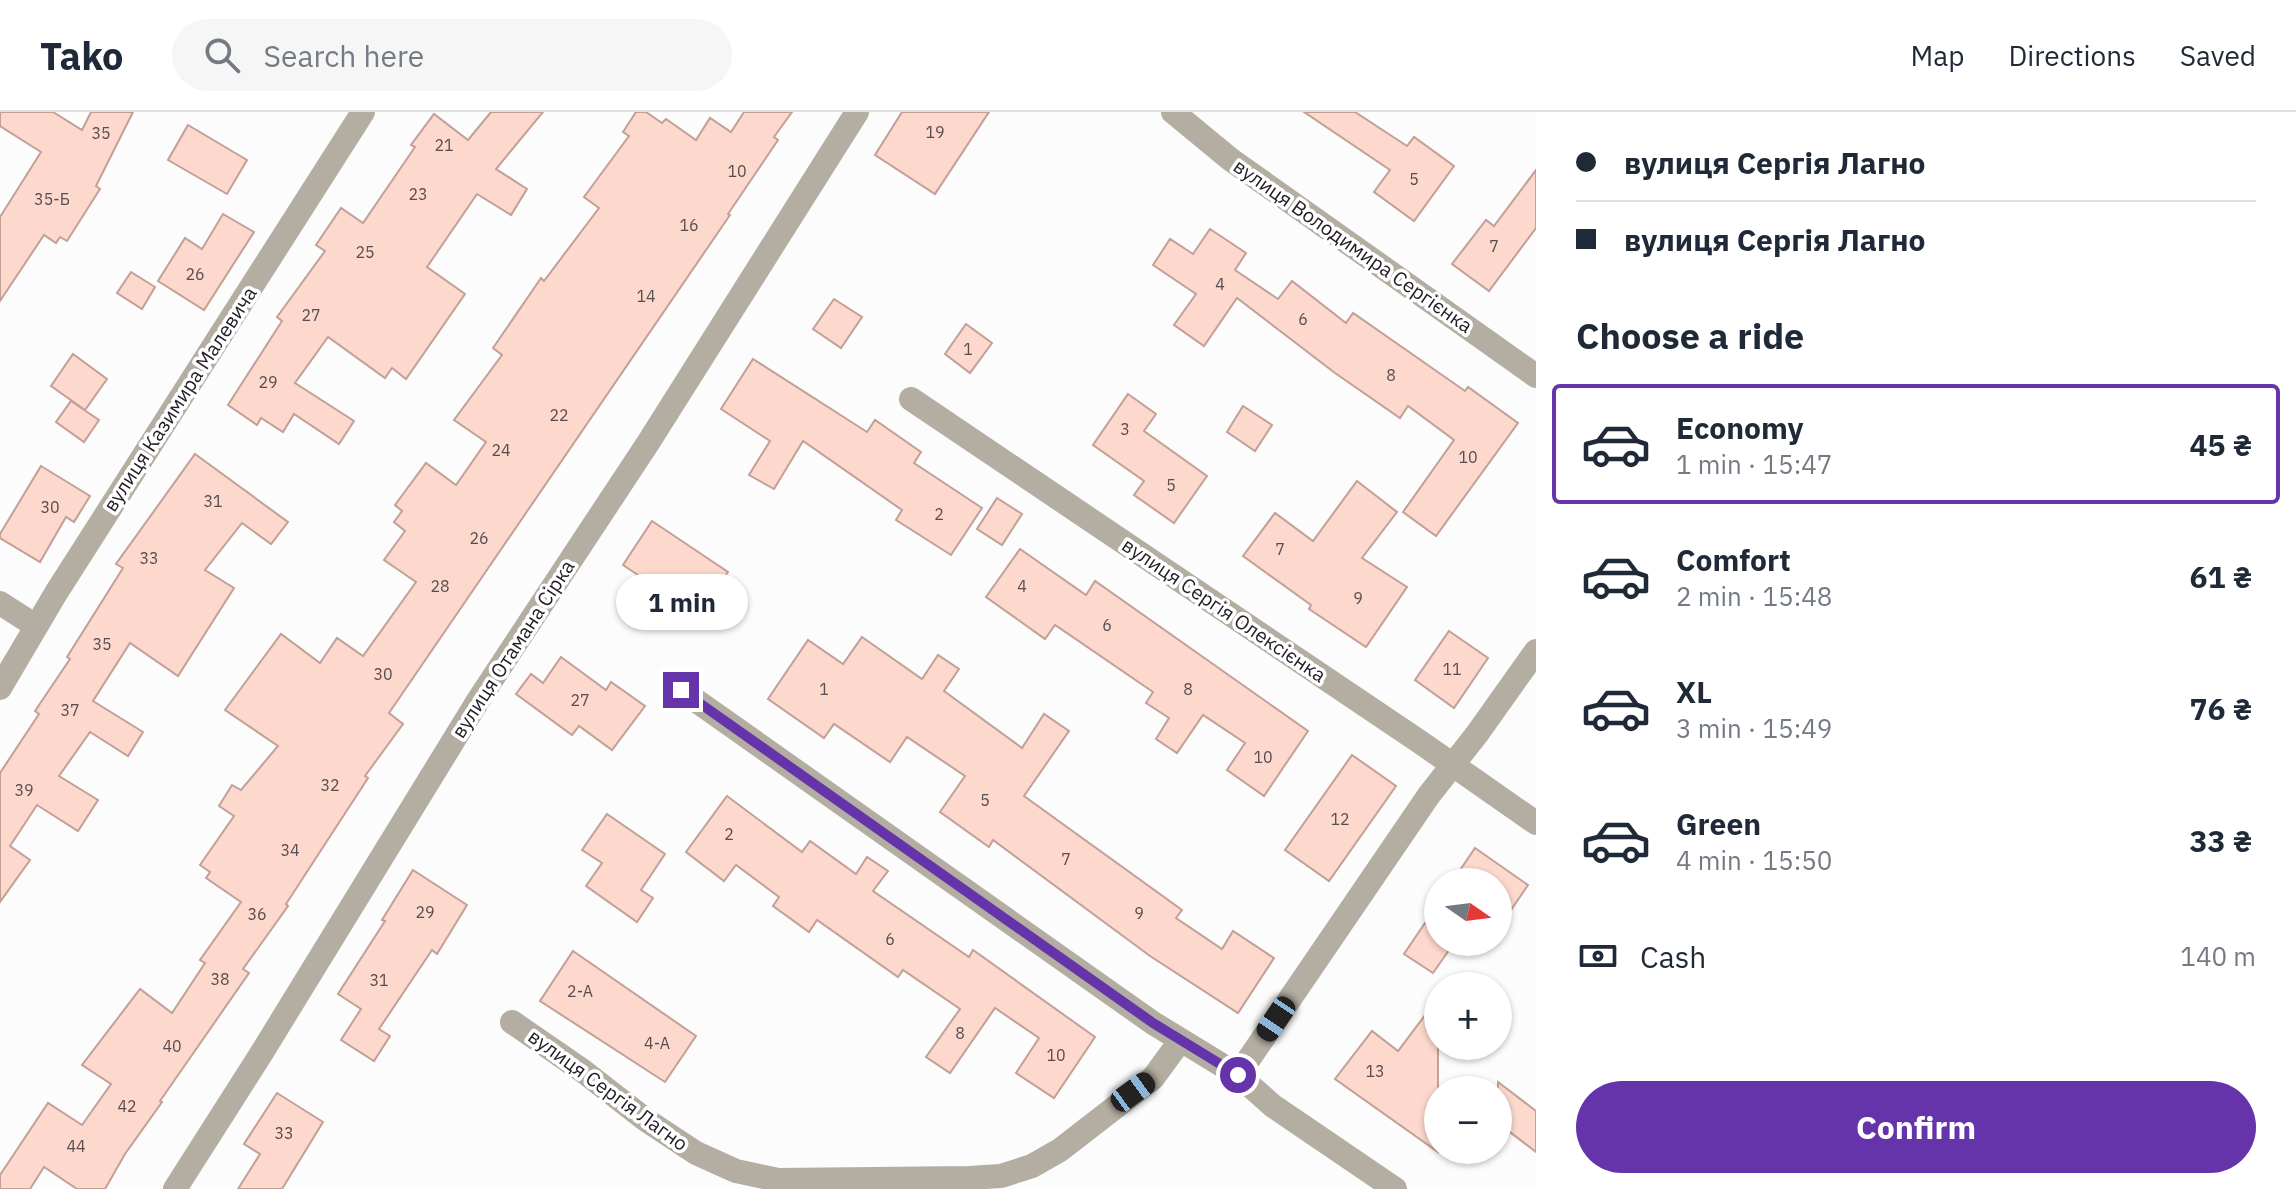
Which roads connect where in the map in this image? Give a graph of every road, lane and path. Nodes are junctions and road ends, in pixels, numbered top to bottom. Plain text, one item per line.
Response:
1 (363, 112) edge
2 (857, 112) edge
3 (1173, 112) edge
4 (1536, 376) edge
5 (911, 399) dead end
6 (0, 603) edge
7 (36, 626) junction
8 (1536, 651) edge
9 (0, 688) edge
10 (681, 690) dead end
11 (1453, 765) junction
12 (1536, 823) edge
13 (512, 1022) dead end
14 (1180, 1041) junction
15 (1238, 1075) junction
16 (175, 1189) edge
17 (1395, 1189) edge

1 - 7 street, вулиця Казимира Малевича
2 - 16 street, вулиця Отамана Сірка
3 - 4 street, вулиця Володимира Сергієнка
5 - 11 street, вулиця Сергія Олексієнка
6 - 7 street
7 - 9 street, вулиця Казимира Малевича
8 - 11 street
10 - 14 street
11 - 12 street, вулиця Сергія Олексієнка
11 - 15 street
13 - 14 street, вулиця Сергія Лагно
14 - 15 street
15 - 17 street

